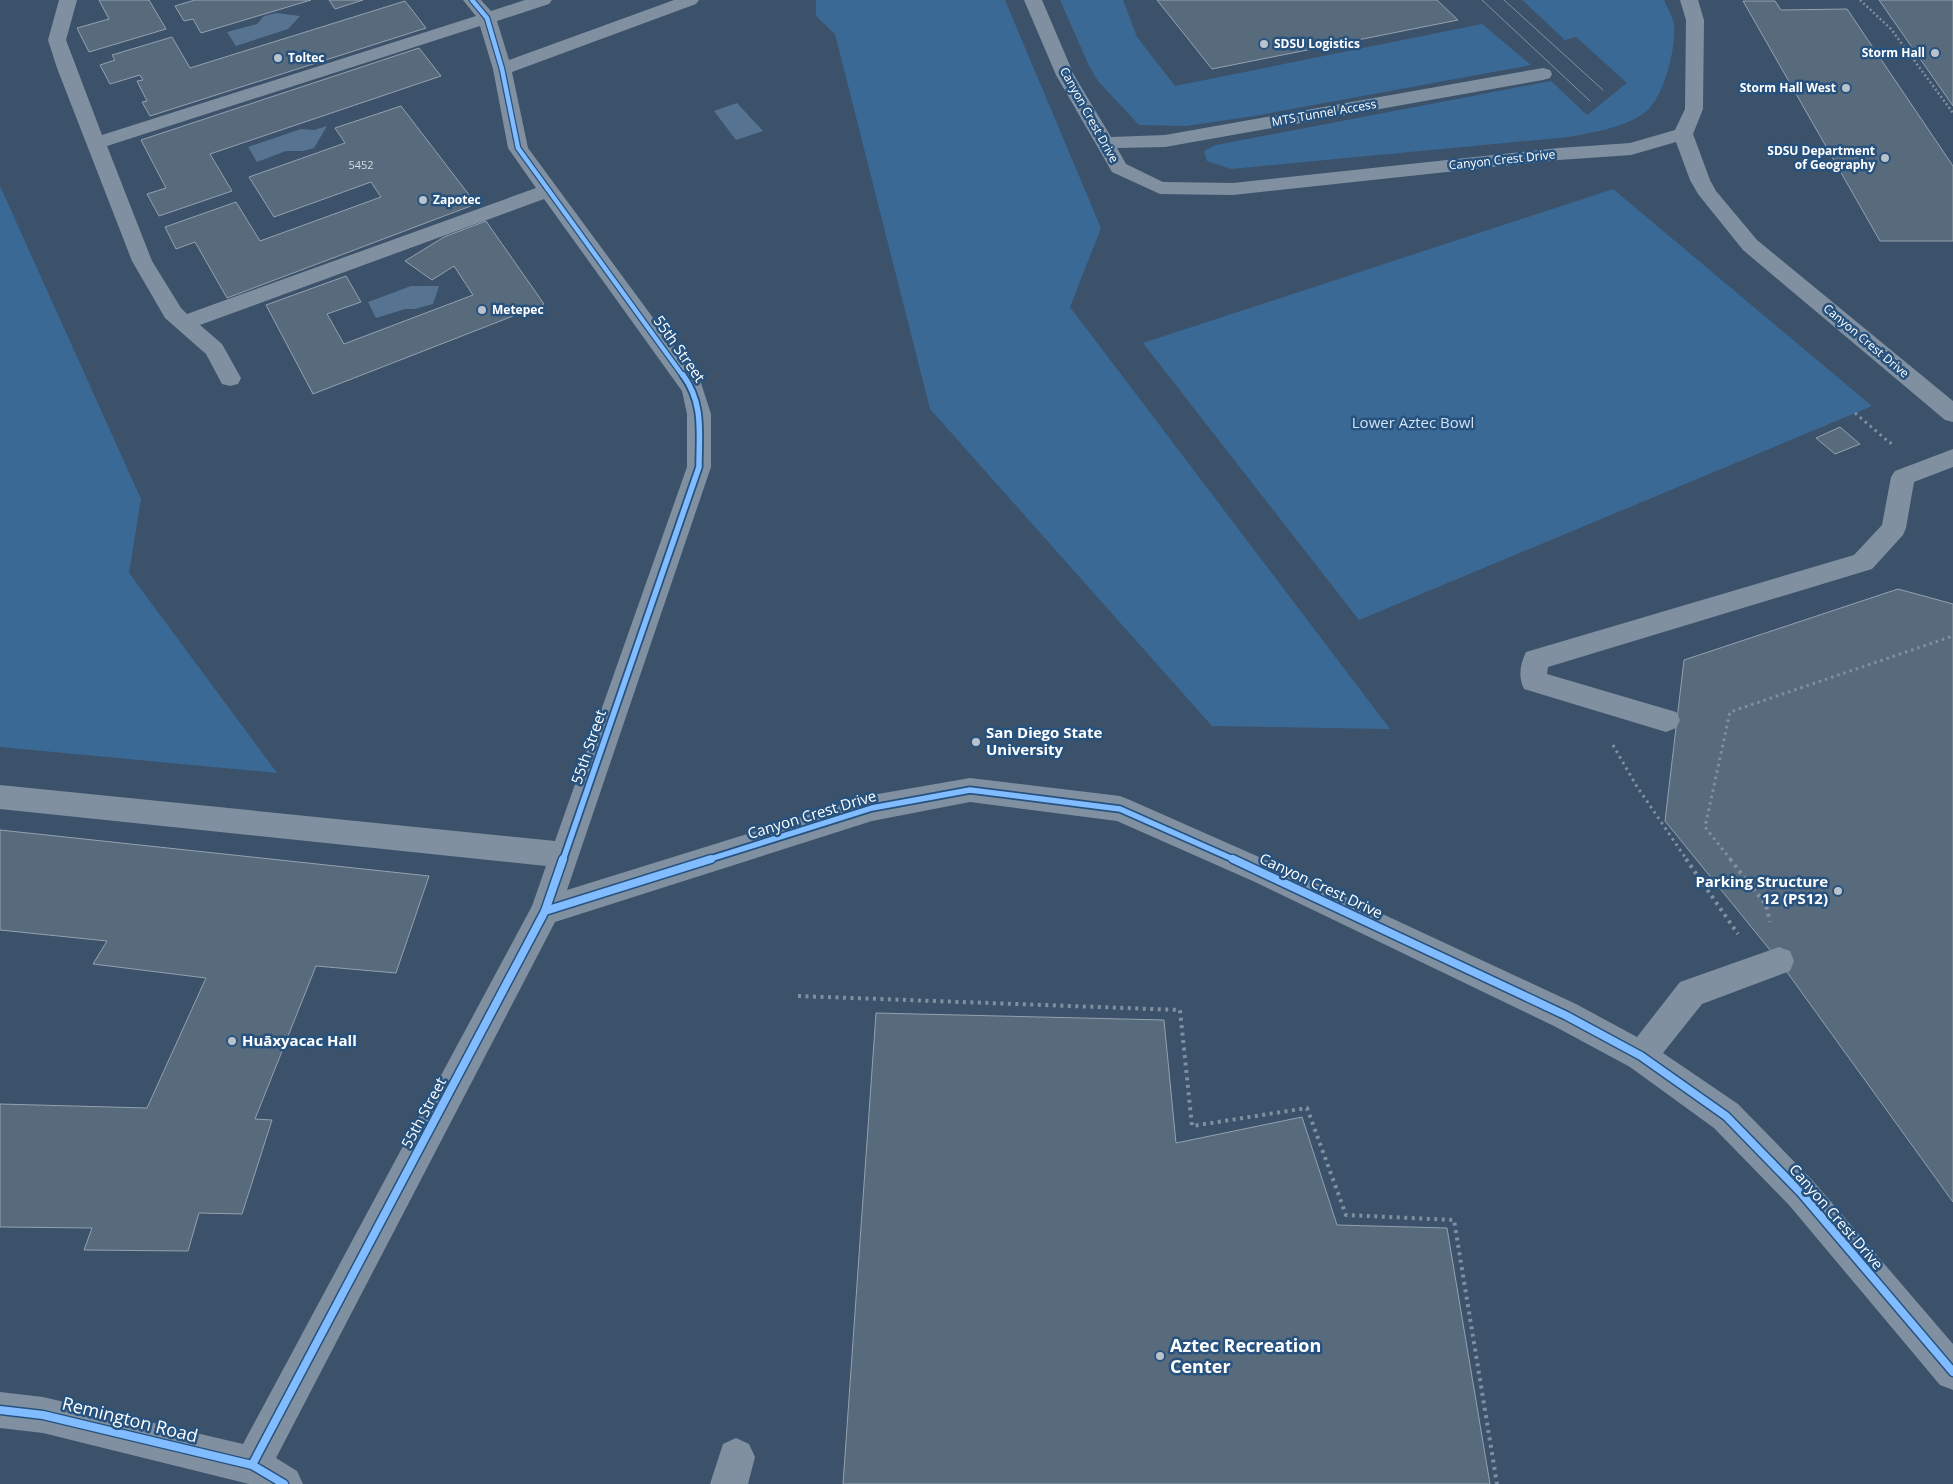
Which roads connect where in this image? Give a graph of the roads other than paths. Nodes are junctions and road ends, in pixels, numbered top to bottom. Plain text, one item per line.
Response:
1 (68, 0) edge
2 (472, 0) edge
3 (543, 0) edge
4 (690, 0) edge
5 (1033, 0) edge
6 (1689, 0) edge
7 (487, 18) junction
8 (502, 69) junction
9 (1543, 74) dead end
10 (1683, 134) junction
11 (1104, 142) junction
12 (97, 143) junction
13 (549, 190) junction
14 (184, 322) junction
15 (230, 378) dead end
16 (1953, 414) edge
17 (1953, 458) edge
18 (1666, 720) dead end
19 (0, 798) edge
20 (564, 855) junction
21 (545, 911) junction
22 (1779, 961) road end
23 (1641, 1056) junction
24 (1953, 1372) edge
25 (0, 1410) edge
26 (252, 1465) junction
27 (284, 1484) edge

1 - 12 street
2 - 7 street, 55th Street
3 - 7 street
4 - 8 street
5 - 11 street, Canyon Crest Drive
6 - 10 street
7 - 8 street, 55th Street
7 - 12 street
8 - 13 street, 55th Street
9 - 11 street, MTS Tunnel Access
10 - 11 street, Canyon Crest Drive
10 - 16 street, Canyon Crest Drive
12 - 14 street
13 - 14 street
13 - 20 street, 55th Street
14 - 15 street
17 - 18 street
19 - 20 street
20 - 21 street, 55th Street
21 - 23 street, Canyon Crest Drive
21 - 26 street, 55th Street
22 - 23 street
23 - 24 street, Canyon Crest Drive
25 - 26 street, Remington Road
26 - 27 street

